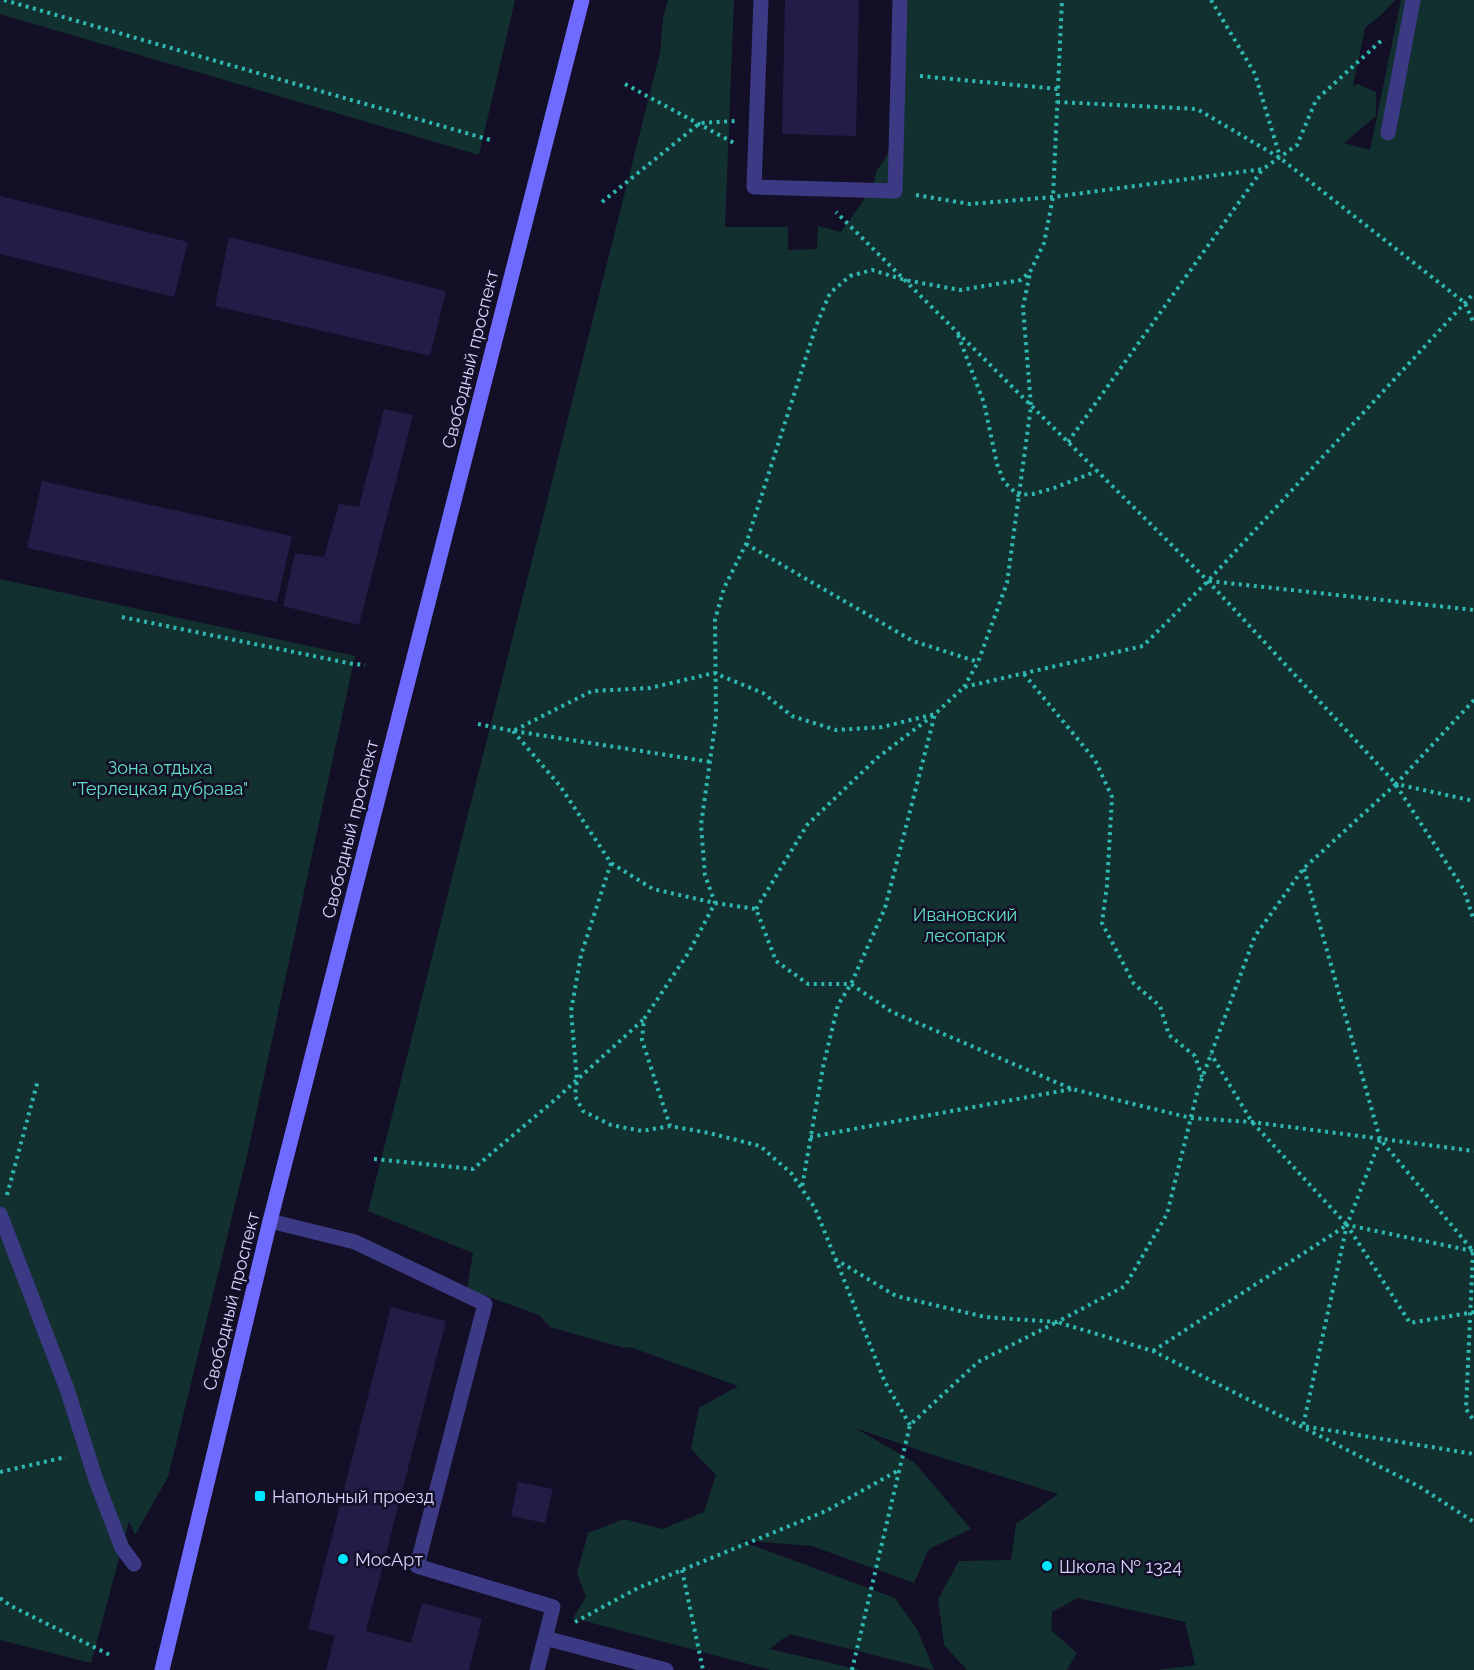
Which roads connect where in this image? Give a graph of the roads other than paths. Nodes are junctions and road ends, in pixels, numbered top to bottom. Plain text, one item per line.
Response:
1 (582, 0) edge
2 (761, 0) edge
3 (900, 0) edge
4 (1412, 7) edge
5 (1388, 133) dead end
6 (1, 1215) edge
7 (270, 1221) junction
8 (134, 1564) dead end
9 (545, 1638) junction
10 (162, 1670) edge
11 (537, 1670) edge
12 (666, 1670) edge

1 - 7 main road, Свободный проспект
2 - 3 lane
4 - 5 lane
6 - 8 lane
7 - 9 lane
7 - 10 main road, Свободный проспект
9 - 11 lane
9 - 12 lane

